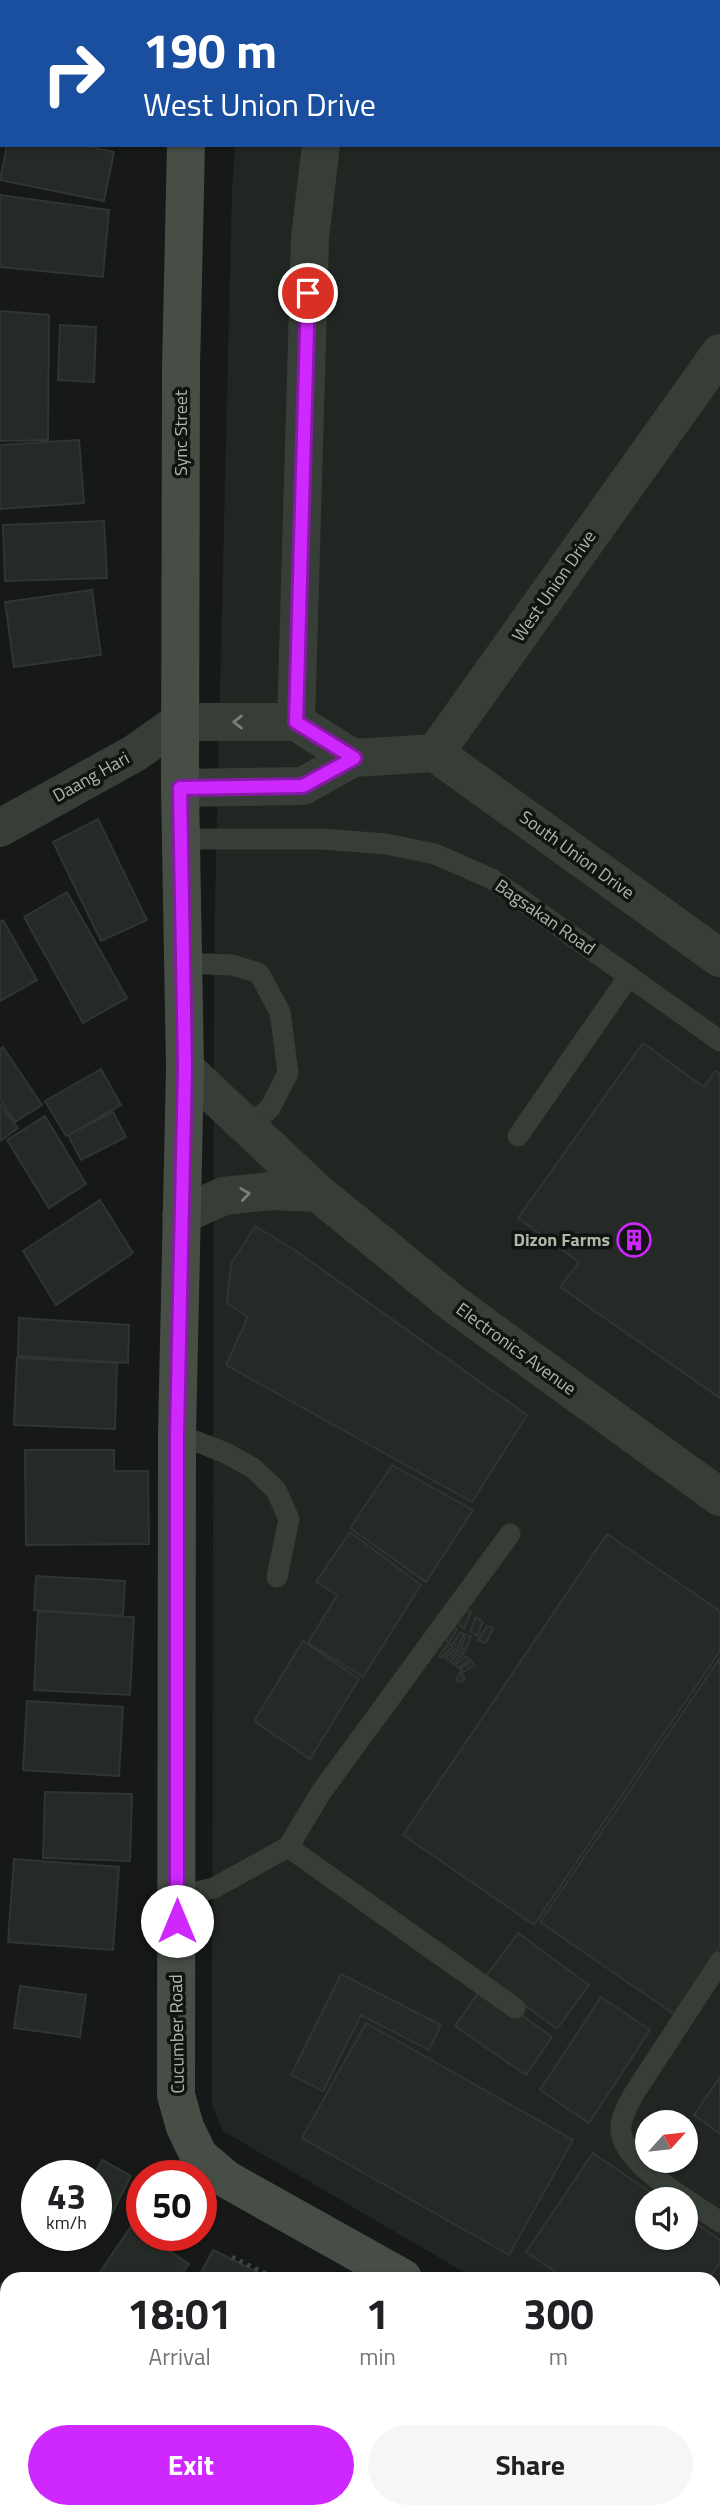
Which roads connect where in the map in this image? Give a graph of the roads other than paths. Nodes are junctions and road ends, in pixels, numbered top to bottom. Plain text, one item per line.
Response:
1 (187, 147) edge
2 (321, 147) edge
3 (720, 353) edge
4 (179, 722) junction
5 (296, 722) junction
6 (435, 753) junction
7 (354, 758) junction
8 (180, 788) junction
9 (0, 828) edge
10 (181, 839) junction
11 (720, 958) edge
12 (183, 963) junction
13 (629, 976) junction
14 (720, 1041) edge
15 (185, 1068) junction
16 (248, 1127) junction
17 (517, 1136) dead end
18 (318, 1193) junction
19 (181, 1215) junction
20 (177, 1434) junction
21 (720, 1497) edge
22 (510, 1534) dead end
23 (277, 1577) dead end
24 (288, 1847) junction
25 (177, 1896) junction
26 (720, 1962) edge
27 (515, 2008) dead end
28 (720, 2222) edge
29 (391, 2272) edge

1 - 4 main road, Sync Street
2 - 5 street
3 - 6 street, West Union Drive
5 -> 4 street
4 - 8 main road, Sync Street
4 - 9 street, Daang Hari
5 - 7 street
6 - 7 street
6 - 11 street, South Union Drive
7 - 8 street
8 - 10 main road, Cucumber Road
10 - 12 main road, Cucumber Road
10 - 13 lane, Bagsakan Road
12 - 15 main road, Cucumber Road
12 - 16 lane
13 - 14 lane, Bagsakan Road
13 - 17 lane
15 - 16 street, Electronics Avenue
15 - 19 main road, Cucumber Road
16 - 18 street, Electronics Avenue
19 -> 18 street
18 - 21 street, Electronics Avenue
19 - 20 main road, Cucumber Road
20 - 23 lane
20 - 25 main road, Cucumber Road
22 - 24 lane
24 - 25 lane
24 - 27 lane
25 - 29 main road, Cucumber Road
26 - 28 lane

